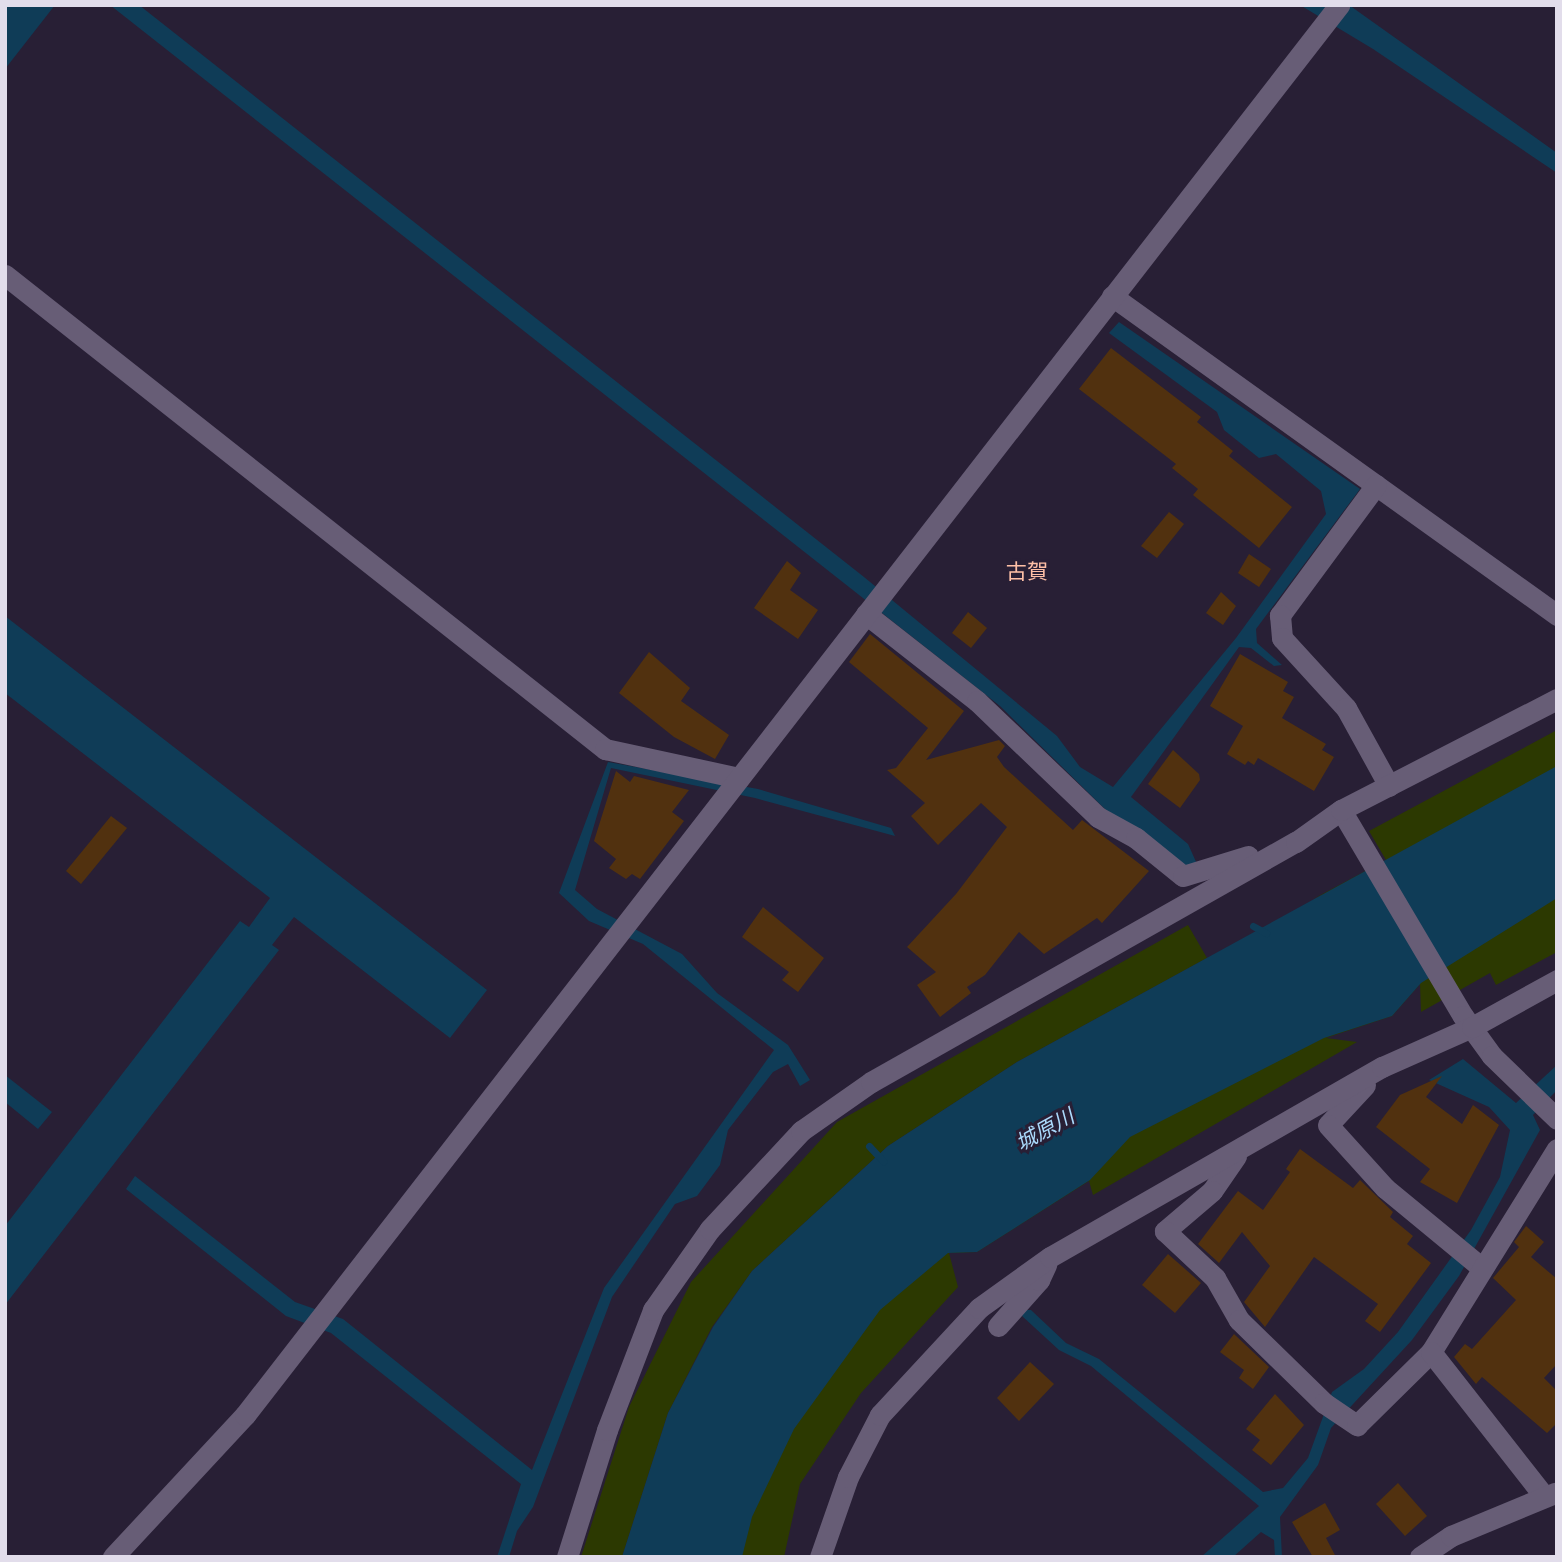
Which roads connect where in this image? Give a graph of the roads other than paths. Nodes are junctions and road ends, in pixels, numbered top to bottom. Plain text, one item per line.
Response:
1 (1339, 5) edge
2 (5, 275) edge
3 (1112, 296) junction
4 (1376, 485) junction
5 (869, 610) junction
6 (1557, 615) edge
7 (1557, 699) edge
8 (734, 785) junction
9 (1389, 786) junction
10 (1344, 816) junction
11 (1296, 842) junction
12 (1557, 980) edge
13 (1468, 1021) junction
14 (1382, 1067) junction
15 (1550, 1113) edge
16 (1557, 1149) edge
17 (1240, 1150) junction
18 (1050, 1256) junction
19 (1478, 1265) junction
20 (998, 1326) dead end
21 (1431, 1352) junction
22 (1550, 1494) edge
23 (113, 1557) edge
24 (567, 1557) edge
25 (820, 1557) edge
26 (1420, 1557) edge

1 - 3 street
2 - 8 street
3 - 4 street
3 - 5 street
4 - 6 street
4 - 9 street
5 - 8 street
5 - 11 street
7 - 9 street
8 - 23 street
9 - 10 street
10 - 11 street
10 - 13 street
11 - 24 street
12 - 13 street
13 - 14 street
13 - 15 street
14 - 17 street
14 - 19 street
16 - 19 street
17 - 18 street
17 - 21 street
18 - 20 street
18 - 25 street
19 - 21 street
21 - 22 street
22 - 26 street

